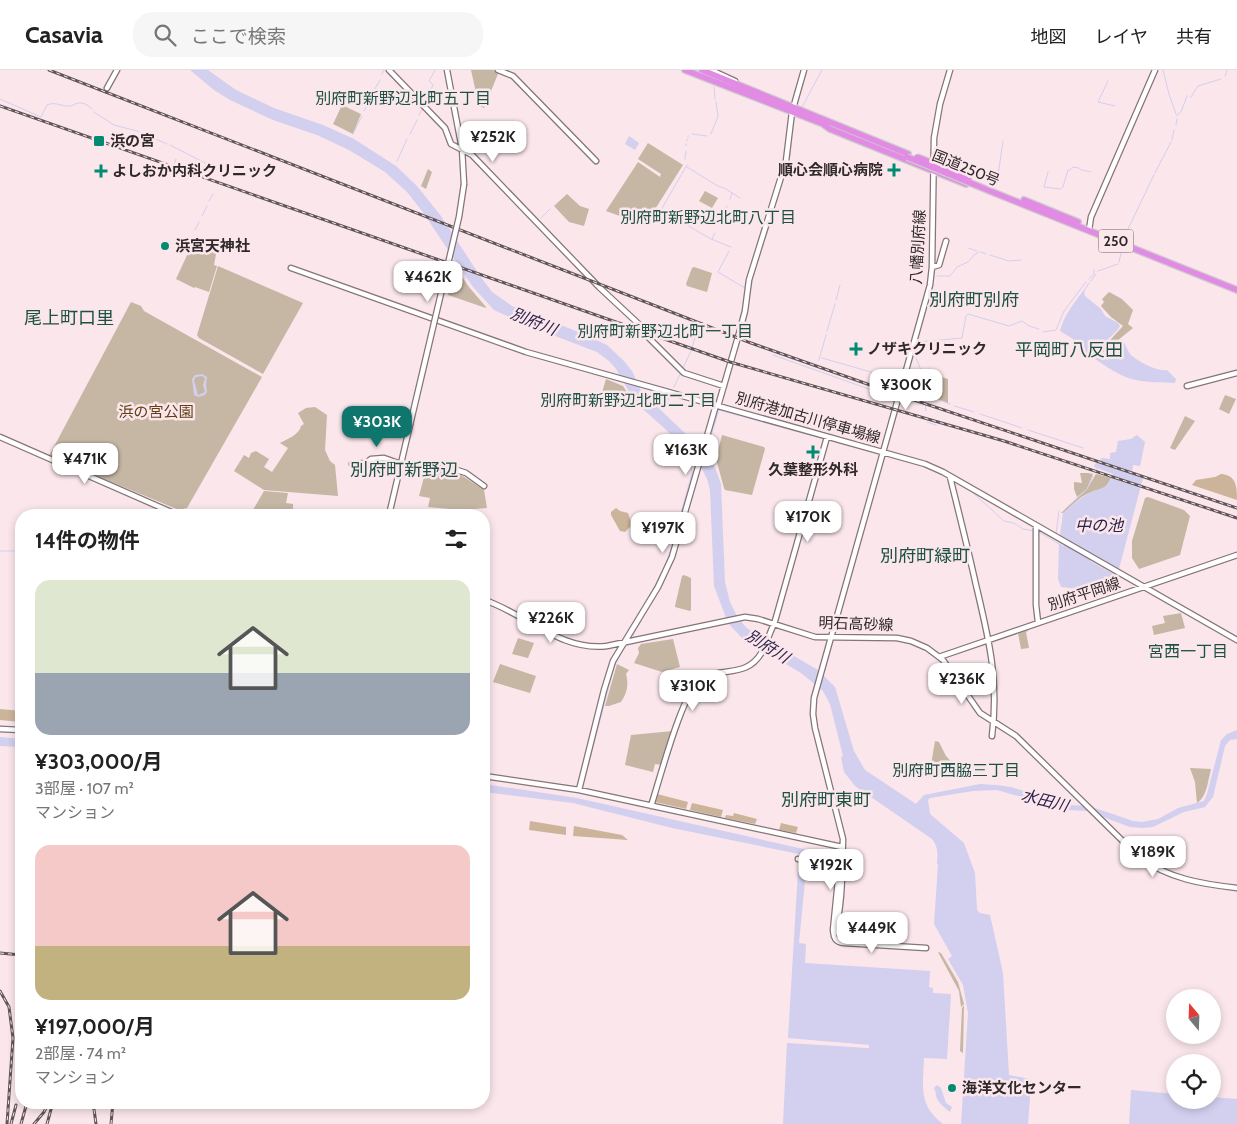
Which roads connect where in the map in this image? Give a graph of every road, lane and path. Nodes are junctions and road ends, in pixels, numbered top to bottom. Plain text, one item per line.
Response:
1 (117, 70) edge
2 (389, 70) edge
3 (447, 70) edge
4 (498, 70) edge
5 (686, 70) edge
6 (702, 70) edge
7 (711, 70) edge
8 (804, 70) edge
9 (950, 70) edge
10 (1156, 70) edge
11 (107, 88) dead end
12 (751, 90) junction
13 (793, 109) junction
14 (823, 124) junction
15 (462, 149) junction
16 (908, 155) junction
17 (596, 161) dead end
18 (934, 172) junction
19 (996, 191) junction
20 (1060, 219) junction
21 (1089, 228) junction
22 (946, 240) dead end
23 (932, 267) junction
24 (290, 268) dead end
25 (1237, 286) edge
26 (1237, 290) edge
27 (1237, 373) edge
28 (724, 386) junction
29 (1187, 386) dead end
30 (718, 406) junction
31 (0, 437) edge
32 (827, 439) junction
33 (884, 452) junction
34 (352, 464) dead end
35 (401, 464) junction
36 (950, 477) junction
37 (484, 486) dead end
38 (164, 509) edge
39 (390, 509) edge
40 (1036, 526) junction
41 (1237, 555) edge
42 (1143, 587) junction
43 (490, 602) edge
44 (1038, 622) junction
45 (774, 624) junction
46 (768, 638) dead end
47 (831, 638) junction
48 (989, 639) junction
49 (1237, 640) edge
50 (624, 642) junction
51 (762, 652) dead end
52 (940, 657) junction
53 (994, 722) junction
54 (0, 729) edge
55 (15, 730) edge
56 (992, 736) dead end
57 (490, 777) edge
58 (579, 790) junction
59 (651, 806) junction
60 (842, 847) junction
61 (798, 859) dead end
62 (812, 860) dead end
63 (1237, 888) edge
64 (926, 948) dead end

1 - 11 street
2 - 15 street, 別府港加古川停車場線
3 - 15 street
4 - 17 street
5 - 13 highway, 国道250号 / 250
6 - 12 highway, 国道250号 / 250
7 - 12 street
8 - 13 street
9 - 18 street, 八幡別府線
10 - 21 street
12 - 13 highway, 国道250号 / 250
13 - 14 highway, 国道250号 / 250
13 - 16 highway, 国道250号 / 250
13 - 28 street
14 - 16 highway, 国道250号 / 250
14 - 18 highway, 250
15 - 28 street, 別府港加古川停車場線
15 - 35 street, bridge
16 - 19 highway, 国道250号 / 250, bridge
18 - 20 highway, 250
18 - 23 street, 八幡別府線
19 - 20 highway, 国道250号 / 250
19 - 21 highway, 国道250号 / 250
20 - 21 highway, 国道250号 / 250
21 - 25 highway, 国道250号 / 250
21 - 26 highway, 国道250号 / 250
22 - 23 street
23 - 33 street, 八幡別府線
24 - 30 street
27 - 29 street
28 - 30 street, 別府港加古川停車場線
30 - 32 street, 別府港加古川停車場線
30 - 50 street
31 - 38 street
32 - 33 street, 別府港加古川停車場線
32 - 45 street
33 - 36 street
33 - 47 street, 別府港加古川停車場線
34 - 35 street
35 - 37 street
35 - 39 street
36 - 40 street
36 - 48 street
40 - 42 street
40 - 44 street
41 - 42 street, 別府平岡線
42 - 44 street, 別府平岡線
42 - 49 street
43 - 50 street, 明石高砂線
44 - 48 street, 別府平岡線
45 - 46 street
45 - 47 street, 明石高砂線
45 - 50 street, 明石高砂線
47 - 52 street, 明石高砂線
47 - 60 street, 別府港加古川停車場線
48 - 52 street, 別府平岡線
48 - 53 street
50 - 58 street
51 - 59 street
52 - 53 street, 明石高砂線
53 - 56 street
53 - 63 street, 明石高砂線
54 - 55 street
57 - 58 street
58 - 59 street
59 - 60 street
60 - 64 street, 別府港加古川停車場線
61 - 62 street

